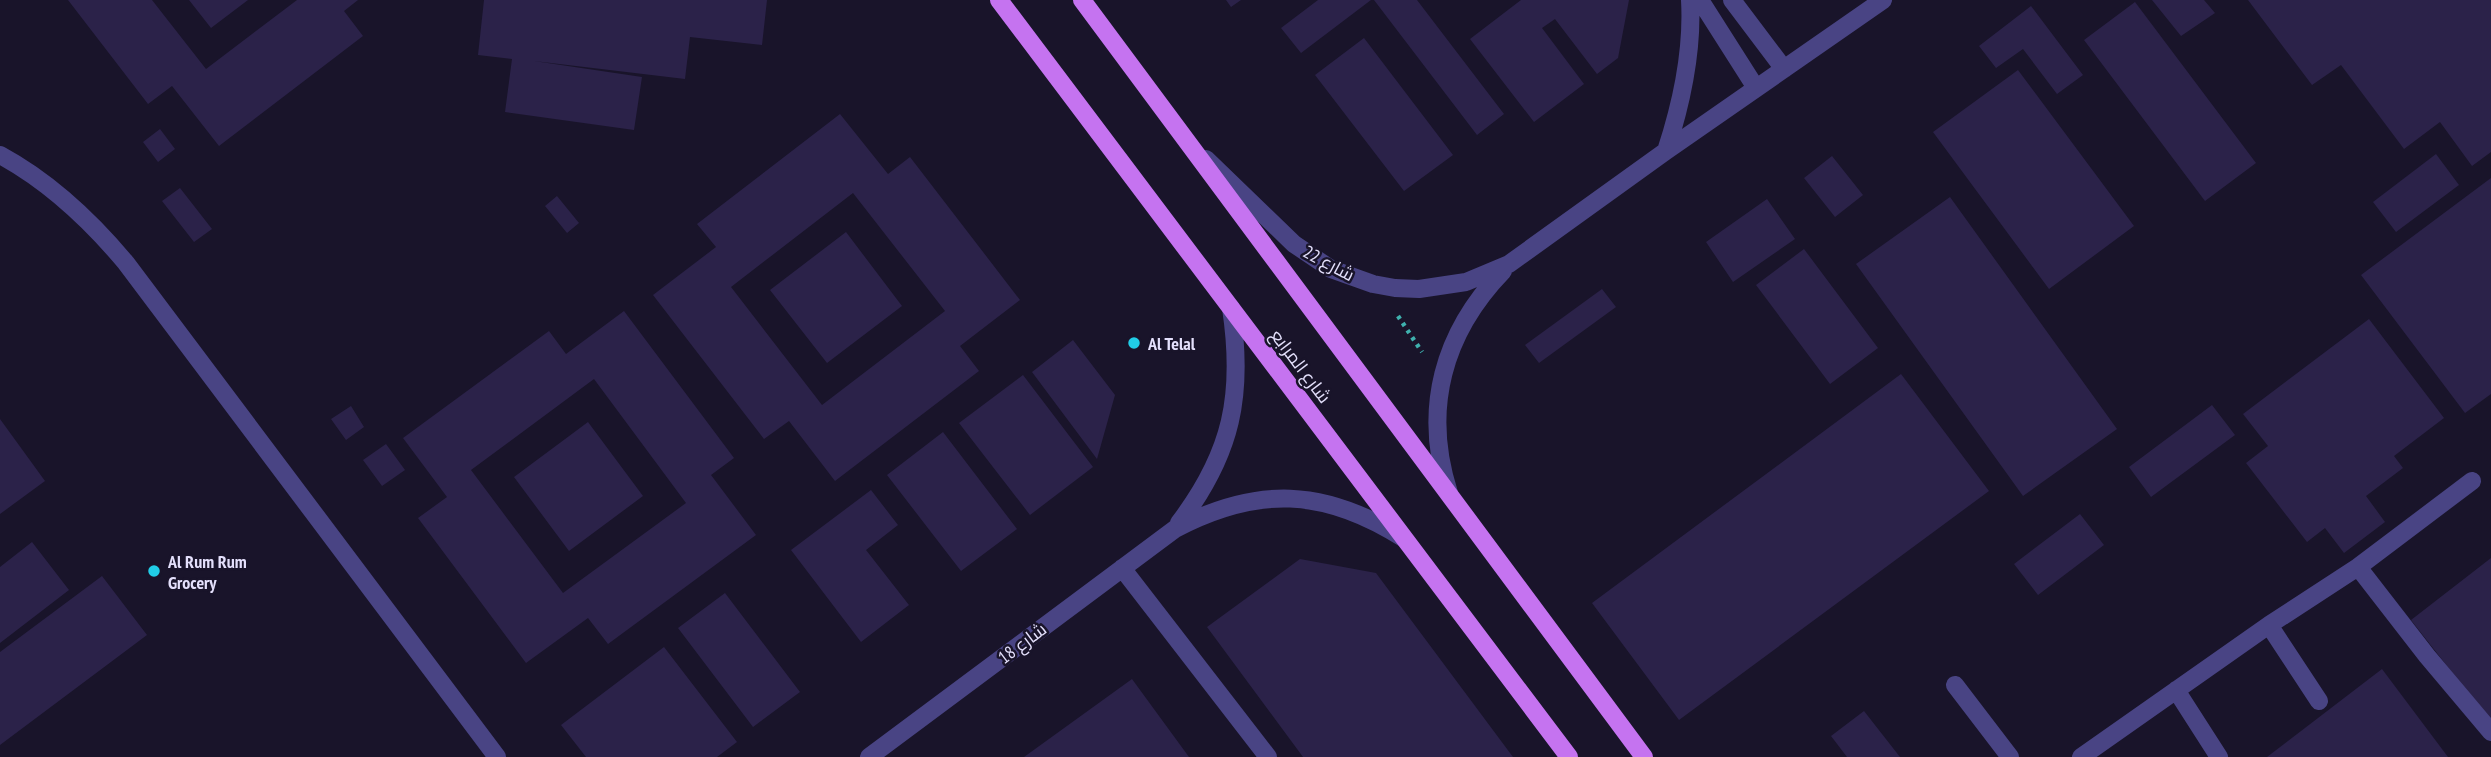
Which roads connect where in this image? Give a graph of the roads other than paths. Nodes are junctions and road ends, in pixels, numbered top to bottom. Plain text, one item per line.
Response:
1 (999, 0) edge
2 (1082, 0) edge
3 (1690, 0) edge
4 (1700, 0) edge
5 (1732, 0) edge
6 (1883, 0) edge
7 (1784, 69) junction
8 (1756, 88) junction
9 (1186, 139) junction
10 (1666, 151) junction
11 (0, 155) edge
12 (1509, 264) junction
13 (1231, 308) junction
14 (2472, 481) dead end
15 (1451, 499) junction
16 (1175, 529) junction
17 (1406, 540) junction
18 (2358, 567) junction
19 (1122, 568) junction
20 (2269, 625) junction
21 (1955, 685) dead end
22 (2176, 690) junction
23 (2319, 701) dead end
24 (2491, 732) edge
25 (497, 757) edge
26 (869, 757) edge
27 (1268, 757) edge
28 (1569, 757) edge
29 (1644, 757) edge
30 (2010, 757) edge
31 (2081, 757) edge
32 (2219, 757) edge

1 - 13 main road, شارع المرابع
2 - 9 main road
3 - 10 street
4 - 8 street
5 - 7 street
6 - 7 street, شارع 22
7 - 8 street, شارع 22
8 - 10 street, شارع 22
9 - 12 street, شارع 22
9 - 15 main road
10 - 12 street, شارع 22
11 - 25 street
12 - 15 street, شارع 22
13 - 16 street, شارع 18
13 - 17 main road, شارع المرابع
14 - 18 street
15 - 29 main road
16 - 17 street, شارع 18
16 - 19 street, شارع 18
17 - 28 main road, شارع المرابع
18 - 20 street
18 - 24 street
19 - 26 street, شارع 18
19 - 27 street
20 - 22 street
20 - 23 street
21 - 30 street
22 - 31 street
22 - 32 street

